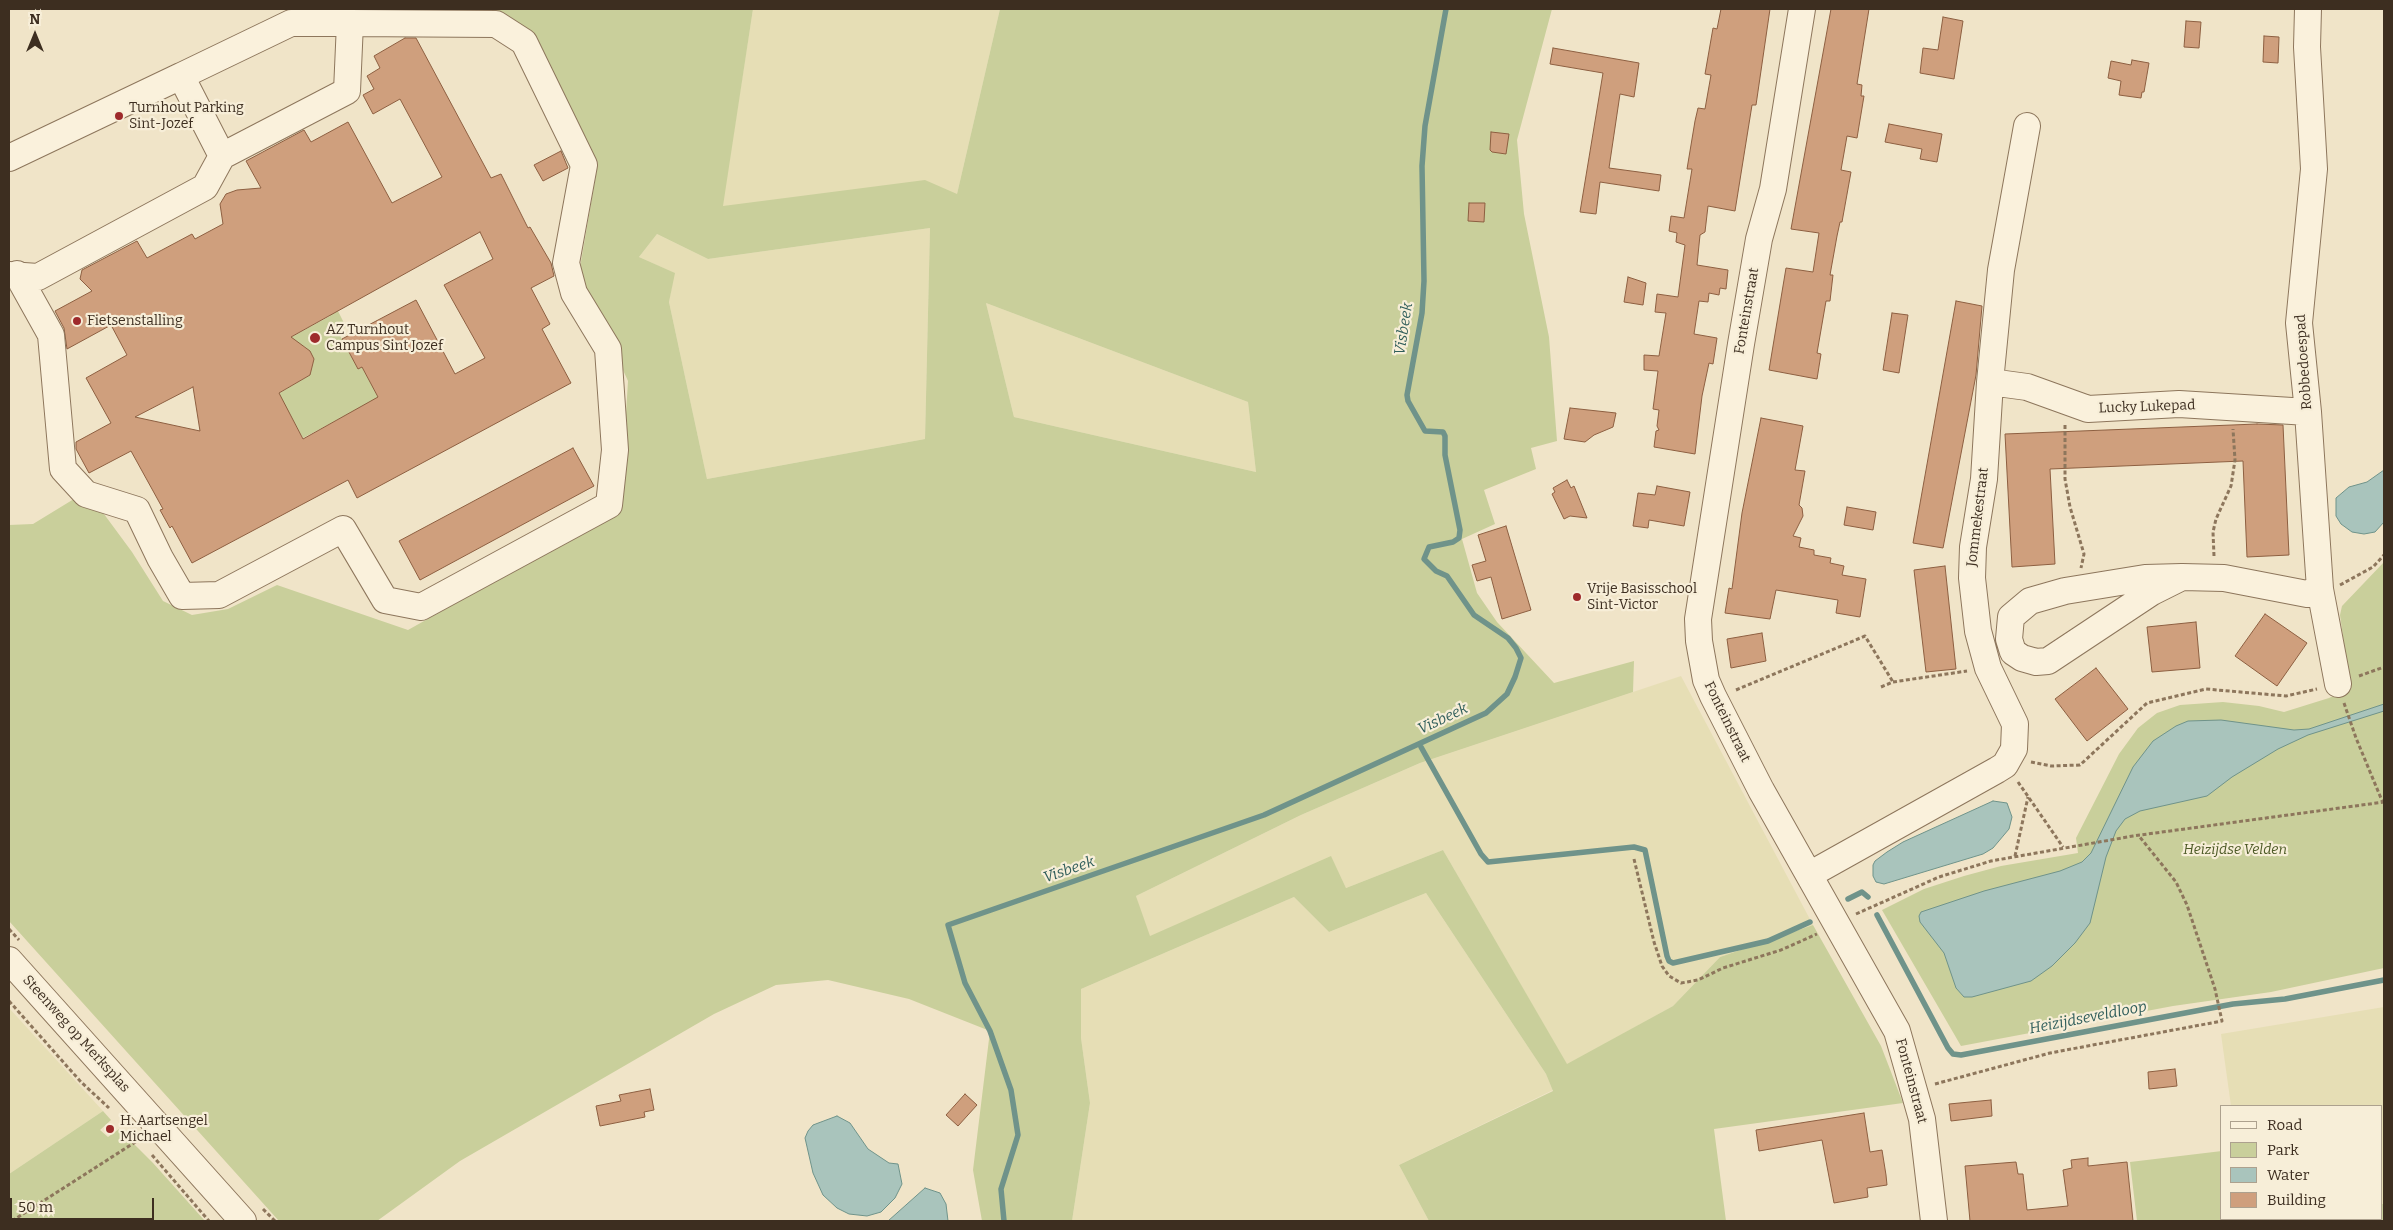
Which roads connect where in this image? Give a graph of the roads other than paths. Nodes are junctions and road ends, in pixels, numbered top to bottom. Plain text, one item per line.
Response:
1 (1802, 9) edge
2 (2308, 9) edge
3 (350, 23) junction
4 (250, 29) dead end
5 (186, 74) junction
6 (2027, 126) dead end
7 (222, 156) junction
8 (9, 158) edge
9 (13, 275) edge
10 (1990, 382) junction
11 (2308, 412) junction
12 (2182, 578) junction
13 (2320, 589) junction
14 (2342, 695) road end
15 (1809, 875) junction
16 (9, 960) edge
17 (243, 1221) edge
18 (1934, 1221) edge

1 - 15 street, Fonteinstraat
2 - 11 street, Robbedoespad
3 - 5 street
3 - 7 street
3 - 9 street
4 - 5 street
5 - 7 street
5 - 8 street
6 - 10 street, Jommekestraat
7 - 9 street
10 - 11 street, Lucky Lukepad
10 - 15 street, Jommekestraat
11 - 13 street, Robbedoespad
12 - 12 street
12 - 13 street
13 - 14 street, Robbedoespad
15 - 18 street, Fonteinstraat
16 - 17 street, Steenweg op Merksplas

